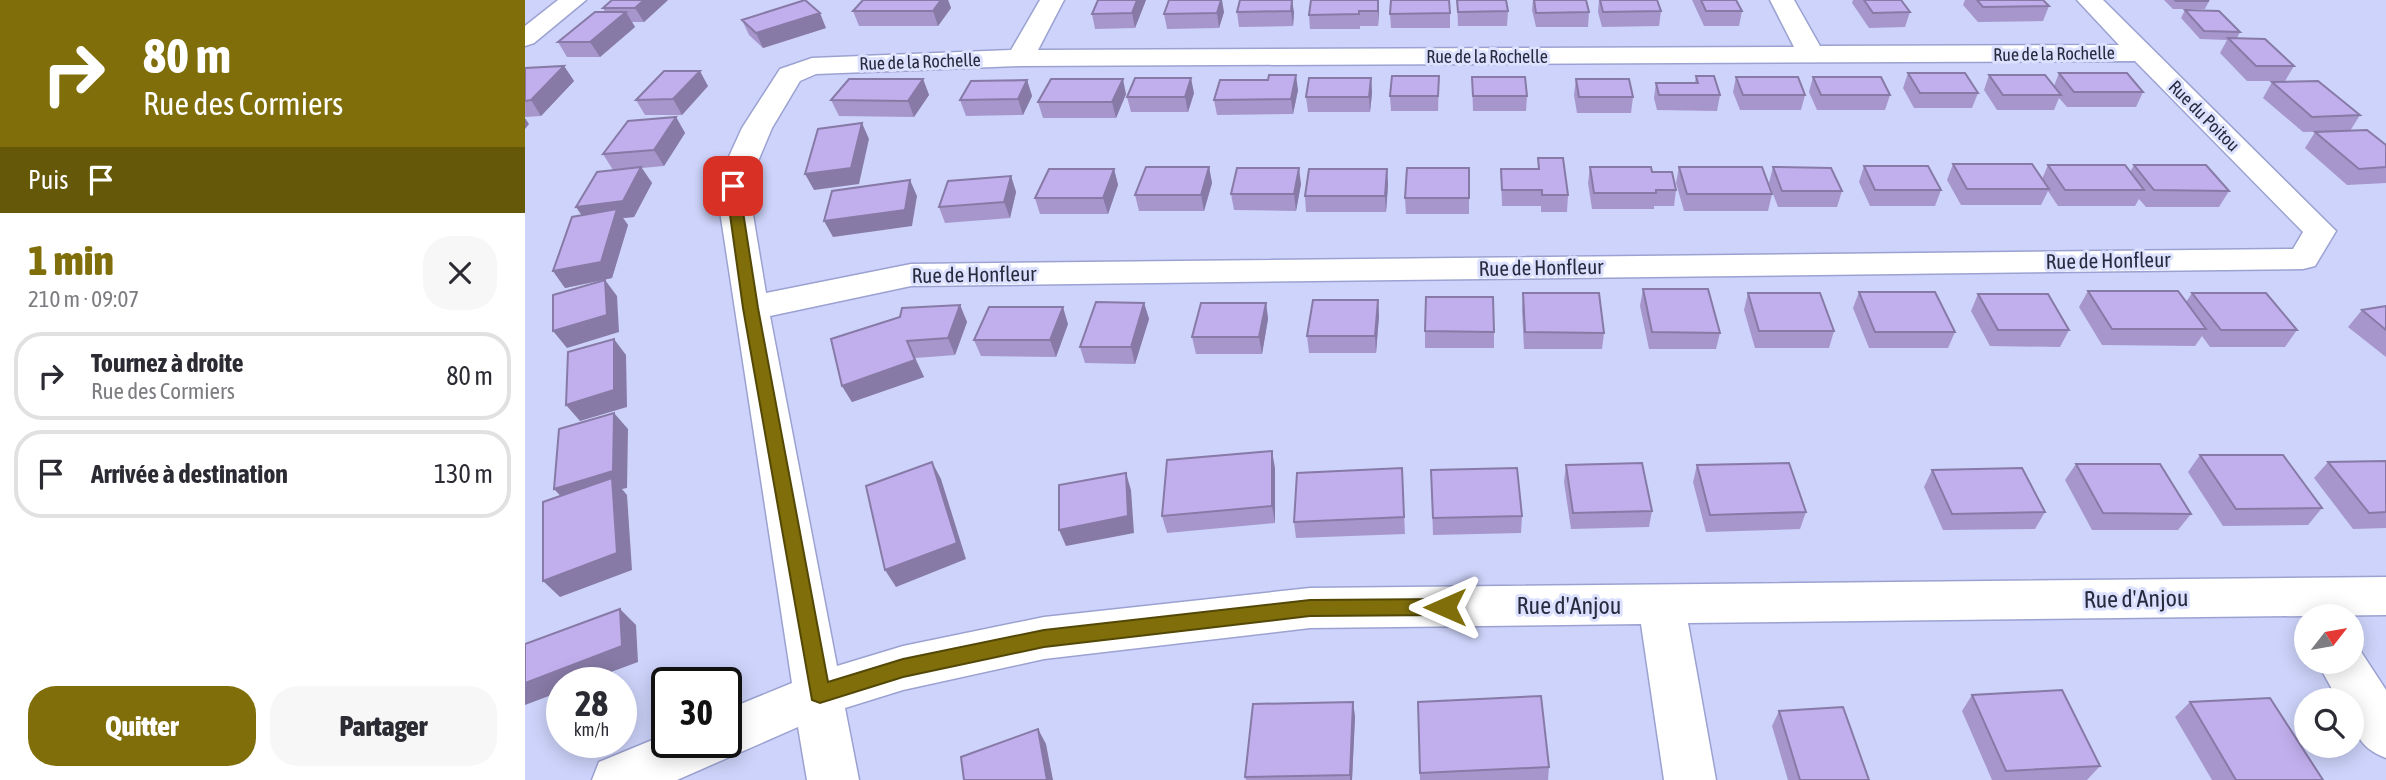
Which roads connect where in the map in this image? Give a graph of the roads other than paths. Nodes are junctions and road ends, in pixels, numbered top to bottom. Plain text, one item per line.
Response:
1 (574, 0) edge
2 (1052, 0) edge
3 (1782, 0) edge
4 (2089, 0) edge
5 (525, 38) edge
6 (2141, 53) junction
7 (1812, 56) junction
8 (1020, 58) junction
9 (2320, 231) joint
10 (751, 308) junction
11 (2386, 596) edge
12 (2322, 604) edge
13 (1662, 606) junction
14 (2294, 606) edge
15 (2348, 674) edge
16 (820, 694) junction
17 (742, 727) edge
18 (2386, 734) edge
19 (670, 758) edge
20 (618, 780) edge
21 (833, 780) edge
22 (1690, 780) edge

1 - 5 street
2 - 8 street
3 - 7 street
4 - 6 street, Rue du Poitou
6 - 7 street, Rue de la Rochelle
6 - 9 street, Rue du Poitou
7 - 8 street, Rue de la Rochelle
8 - 10 street, Rue de la Rochelle
9 - 10 street, Rue de Honfleur
10 - 16 street, Rue de la Rochelle
11 - 12 street, Rue d'Anjou
13 - 14 street, Rue d'Anjou
13 - 16 street, Rue d'Anjou
13 - 22 street
15 - 18 street
16 - 17 street, Rue d'Anjou
16 - 21 street, Rue de la Rochelle
19 - 20 street

